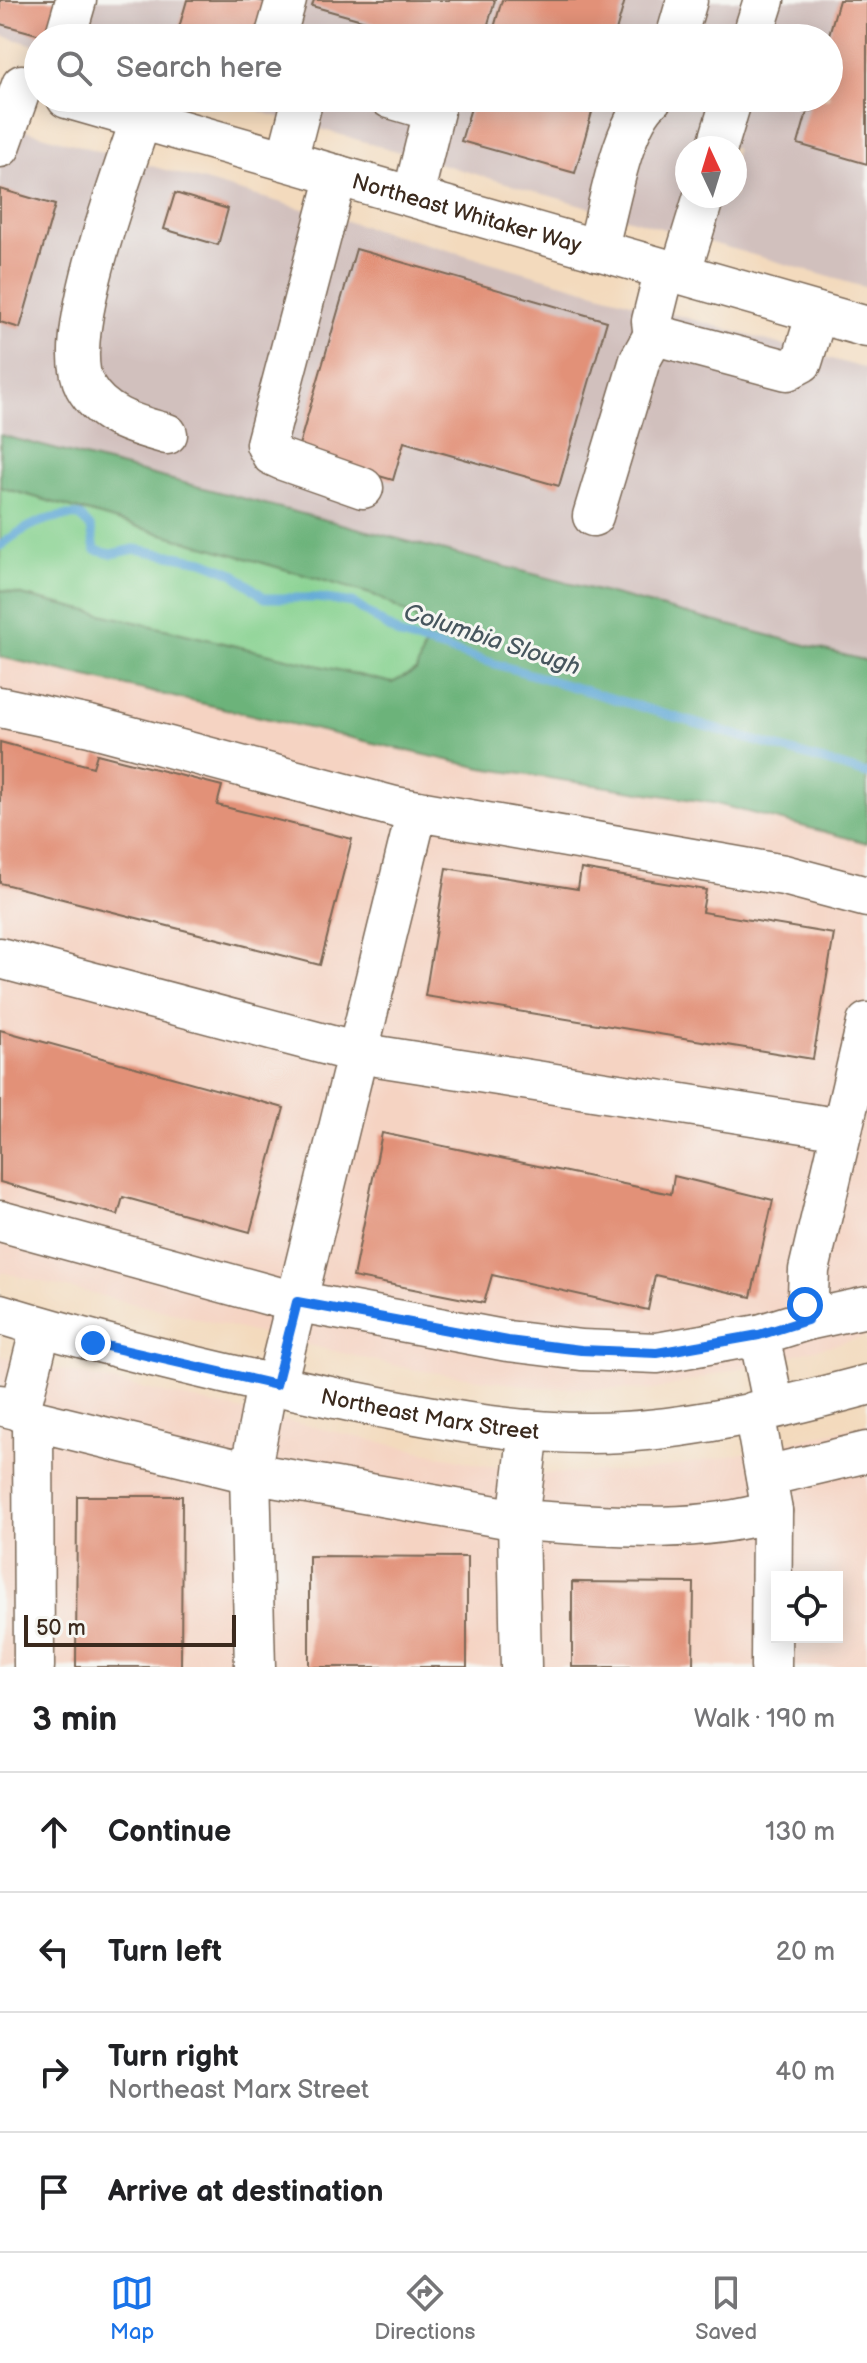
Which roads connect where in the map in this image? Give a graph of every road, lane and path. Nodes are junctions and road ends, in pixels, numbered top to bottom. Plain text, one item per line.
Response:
1 (76, 0) edge
2 (286, 0) edge
3 (687, 0) edge
4 (764, 0) edge
5 (69, 24) edge
6 (279, 24) edge
7 (680, 24) edge
8 (756, 24) edge
9 (20, 85) edge
10 (116, 112) edge
11 (299, 112) edge
12 (434, 112) edge
13 (639, 112) edge
14 (728, 112) edge
15 (141, 119) junction
16 (721, 136) edge
17 (0, 147) edge
18 (287, 160) junction
19 (337, 175) junction
20 (413, 196) junction
21 (699, 208) edge
22 (597, 250) junction
23 (672, 272) junction
24 (817, 313) junction
25 (867, 327) edge
26 (655, 333) junction
27 (167, 434) dead end
28 (363, 488) dead end
29 (593, 516) dead end
30 (0, 707) edge
31 (417, 811) junction
32 (867, 897) edge
33 (0, 958) edge
34 (867, 1023) edge
35 (358, 1053) junction
36 (842, 1129) junction
37 (0, 1221) edge
38 (297, 1302) junction
39 (867, 1307) edge
40 (0, 1314) edge
41 (807, 1320) junction
42 (41, 1327) junction
43 (759, 1335) junction
44 (271, 1384) junction
45 (867, 1385) edge
46 (764, 1410) junction
47 (18, 1412) edge
48 (529, 1430) junction
49 (867, 1452) edge
50 (250, 1473) junction
51 (769, 1494) junction
52 (518, 1520) junction
53 (34, 1667) edge
54 (255, 1667) edge
55 (521, 1667) edge
56 (771, 1667) edge

1 - 5 street
2 - 6 street
3 - 7 street
4 - 8 street
9 - 17 street
10 - 15 street, Northeast Whitaker Way
11 - 18 street
12 - 20 street
13 - 22 street
14 - 16 street
15 - 18 street, Northeast Whitaker Way
15 - 27 street
18 - 19 street, Northeast Whitaker Way
19 - 20 street, Northeast Whitaker Way
19 - 28 street
20 - 22 street, Northeast Whitaker Way
21 - 23 street
22 - 23 street, Northeast Whitaker Way
23 - 24 street, Northeast Whitaker Way
23 - 26 street
24 - 25 street, Northeast Whitaker Way
24 - 26 street
26 - 29 street
30 - 31 street
31 - 32 street
31 - 35 street
33 - 35 street
34 - 36 street
35 - 36 street
35 - 38 street
36 - 41 street
37 - 38 street
38 - 43 street
38 - 44 street
39 - 41 street
40 - 42 street, Northeast Marx Street
41 - 43 street
42 - 44 street, Northeast Marx Street
42 - 47 street
43 - 46 street
44 - 48 street, Northeast Marx Street
44 - 50 street
45 - 46 street, Northeast Marx Street
46 - 48 street, Northeast Marx Street
46 - 51 street
47 - 50 street
47 - 53 street
48 - 52 street
49 - 51 street
50 - 52 street
50 - 54 street
51 - 52 street
51 - 56 street
52 - 55 street

